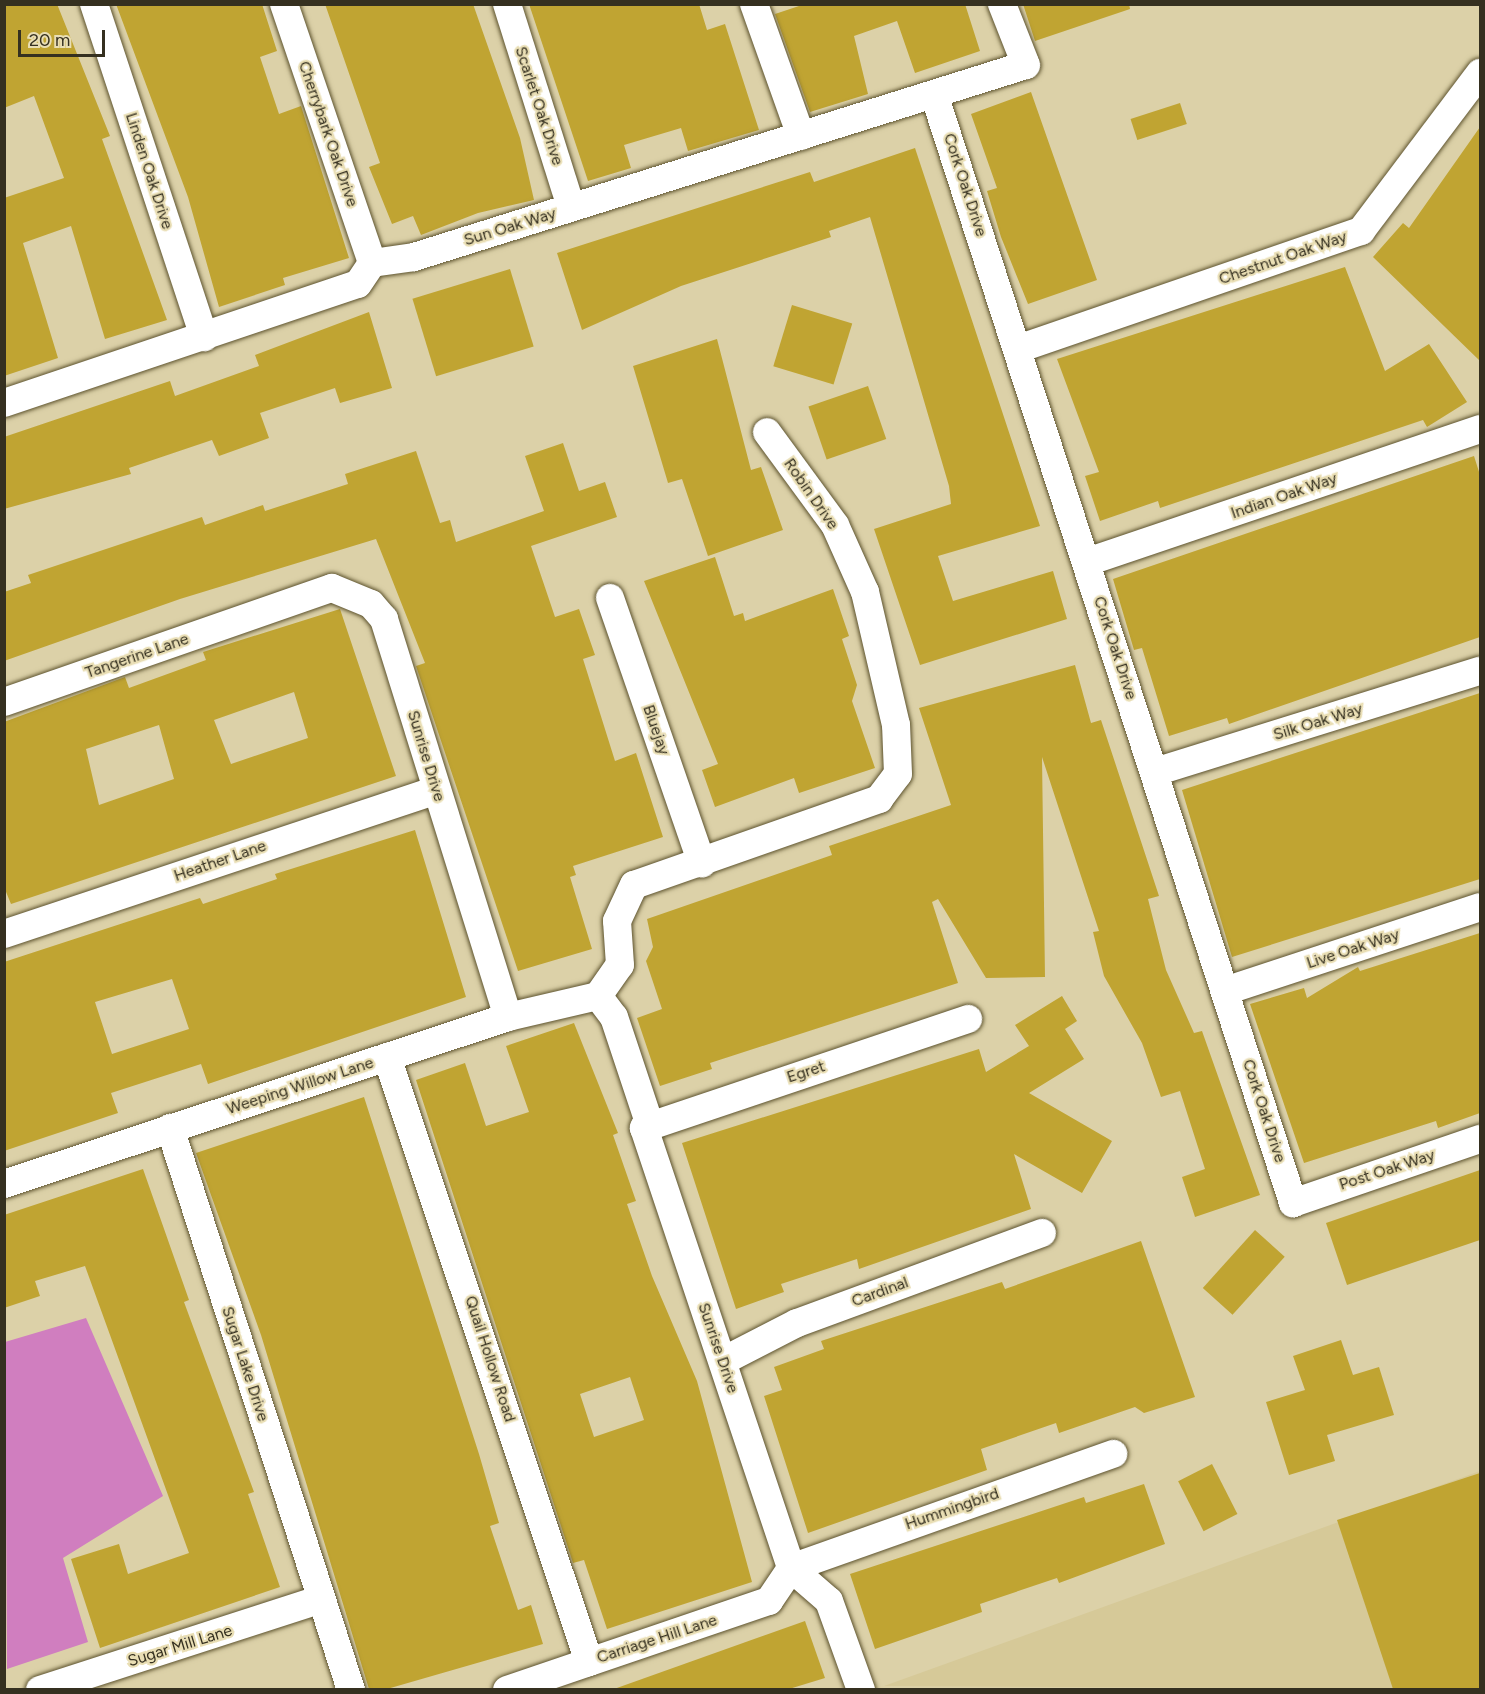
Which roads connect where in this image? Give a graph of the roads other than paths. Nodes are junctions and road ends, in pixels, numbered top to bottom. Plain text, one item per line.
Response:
1 (94, 4) edge
2 (284, 4) edge
3 (507, 4) edge
4 (754, 4) edge
5 (1002, 4) edge
6 (1480, 73) edge
7 (934, 94) junction
8 (801, 136) junction
9 (571, 207) junction
10 (372, 264) junction
11 (204, 336) junction
12 (1018, 349) junction
13 (4, 403) edge
14 (1480, 429) edge
15 (767, 432) dead end
16 (1087, 562) junction
17 (610, 598) dead end
18 (269, 609) joint
19 (1480, 671) edge
20 (4, 702) edge
21 (1155, 772) junction
22 (436, 790) junction
23 (702, 863) junction
24 (1480, 907) edge
25 (4, 934) edge
26 (1225, 991) junction
27 (598, 996) junction
28 (508, 1017) junction
29 (968, 1019) dead end
30 (387, 1057) junction
31 (170, 1128) junction
32 (644, 1128) junction
33 (1480, 1139) edge
34 (4, 1184) edge
35 (1293, 1203) joint
36 (1042, 1233) dead end
37 (723, 1361) junction
38 (1113, 1454) dead end
39 (791, 1568) junction
40 (319, 1600) junction
41 (589, 1662) junction
42 (40, 1689) edge
43 (351, 1689) edge
44 (507, 1689) edge
45 (861, 1689) edge

1 - 11 street, Linden Oak Drive
2 - 10 street, Cherrybark Oak Drive
3 - 9 street, Scarlet Oak Drive
4 - 8 street
5 - 7 street, Sun Oak Way
6 - 12 street, Chestnut Oak Way
7 - 8 street, Sun Oak Way
7 - 12 street, Cork Oak Drive
8 - 9 street, Sun Oak Way
9 - 10 street, Sun Oak Way
10 - 11 street
11 - 13 street
12 - 16 street, Cork Oak Drive
14 - 16 street, Indian Oak Way
15 - 23 street, Robin Drive
16 - 21 street, Cork Oak Drive
17 - 23 street, Bluejay
18 - 20 street, Tangerine Lane
18 - 22 street, Sunrise Drive
19 - 21 street, Silk Oak Way
21 - 26 street, Cork Oak Drive
22 - 25 street, Heather Lane
22 - 28 street, Sunrise Drive
23 - 27 street, Robin Drive
24 - 26 street, Live Oak Way
26 - 35 street, Cork Oak Drive
27 - 28 street, Weeping Willow Lane
27 - 32 street, Sunrise Drive
28 - 30 street, Weeping Willow Lane
29 - 32 street, Egret
30 - 31 street, Weeping Willow Lane
30 - 41 street, Quail Hollow Road
31 - 34 street, Weeping Willow Lane
31 - 40 street, Sugar Lake Drive
32 - 37 street, Sunrise Drive
33 - 35 street, Post Oak Way
36 - 37 street, Cardinal
37 - 39 street, Sunrise Drive
38 - 39 street, Hummingbird
39 - 41 street, Carriage Hill Lane
39 - 45 street
40 - 42 street, Sugar Mill Lane
40 - 43 street
41 - 44 street, Carriage Hill Lane

